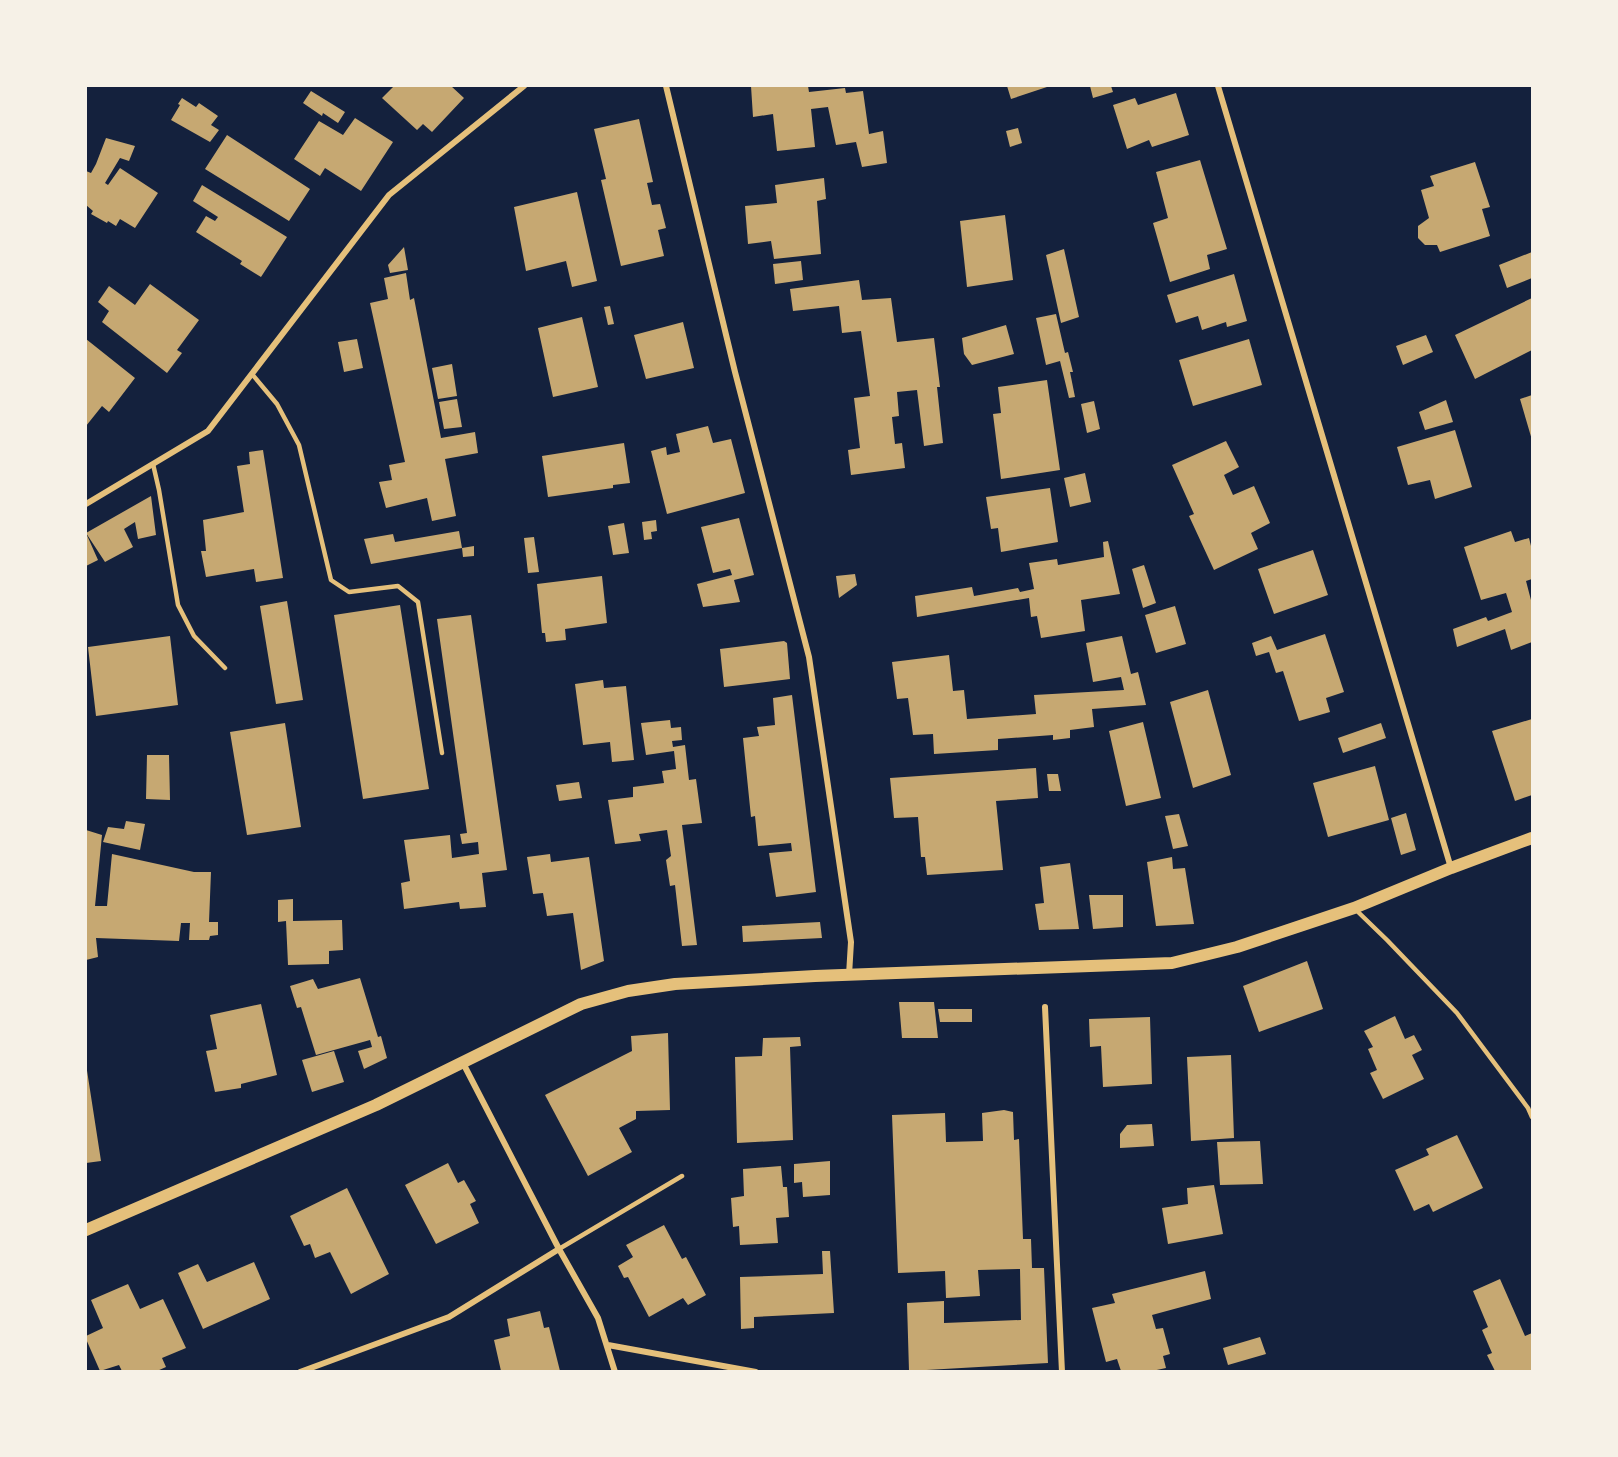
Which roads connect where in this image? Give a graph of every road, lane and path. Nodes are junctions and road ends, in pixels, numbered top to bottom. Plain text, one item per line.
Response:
1 (524, 86) edge
2 (666, 86) edge
3 (1218, 86) edge
4 (252, 374) junction
5 (153, 464) junction
6 (86, 504) edge
7 (225, 668) dead end
8 (442, 753) dead end
9 (1533, 838) edge
10 (1451, 868) junction
11 (1354, 908) junction
12 (849, 975) junction
13 (1045, 1006) dead end
14 (463, 1063) junction
15 (1533, 1118) edge
16 (682, 1176) dead end
17 (86, 1230) edge
18 (559, 1249) junction
19 (608, 1345) junction
20 (300, 1371) edge
21 (615, 1371) edge
22 (756, 1371) edge
23 (1062, 1371) edge

1 - 4 street
2 - 12 street
3 - 10 street
4 - 5 street
4 - 8 lane
5 - 6 street
5 - 7 lane
9 - 10 main road
10 - 11 main road
11 - 12 main road
11 - 15 lane
12 - 14 main road
13 - 23 street
14 - 17 main road
14 - 18 street
16 - 18 lane
18 - 19 street
18 - 20 street
19 - 21 street
19 - 22 street

